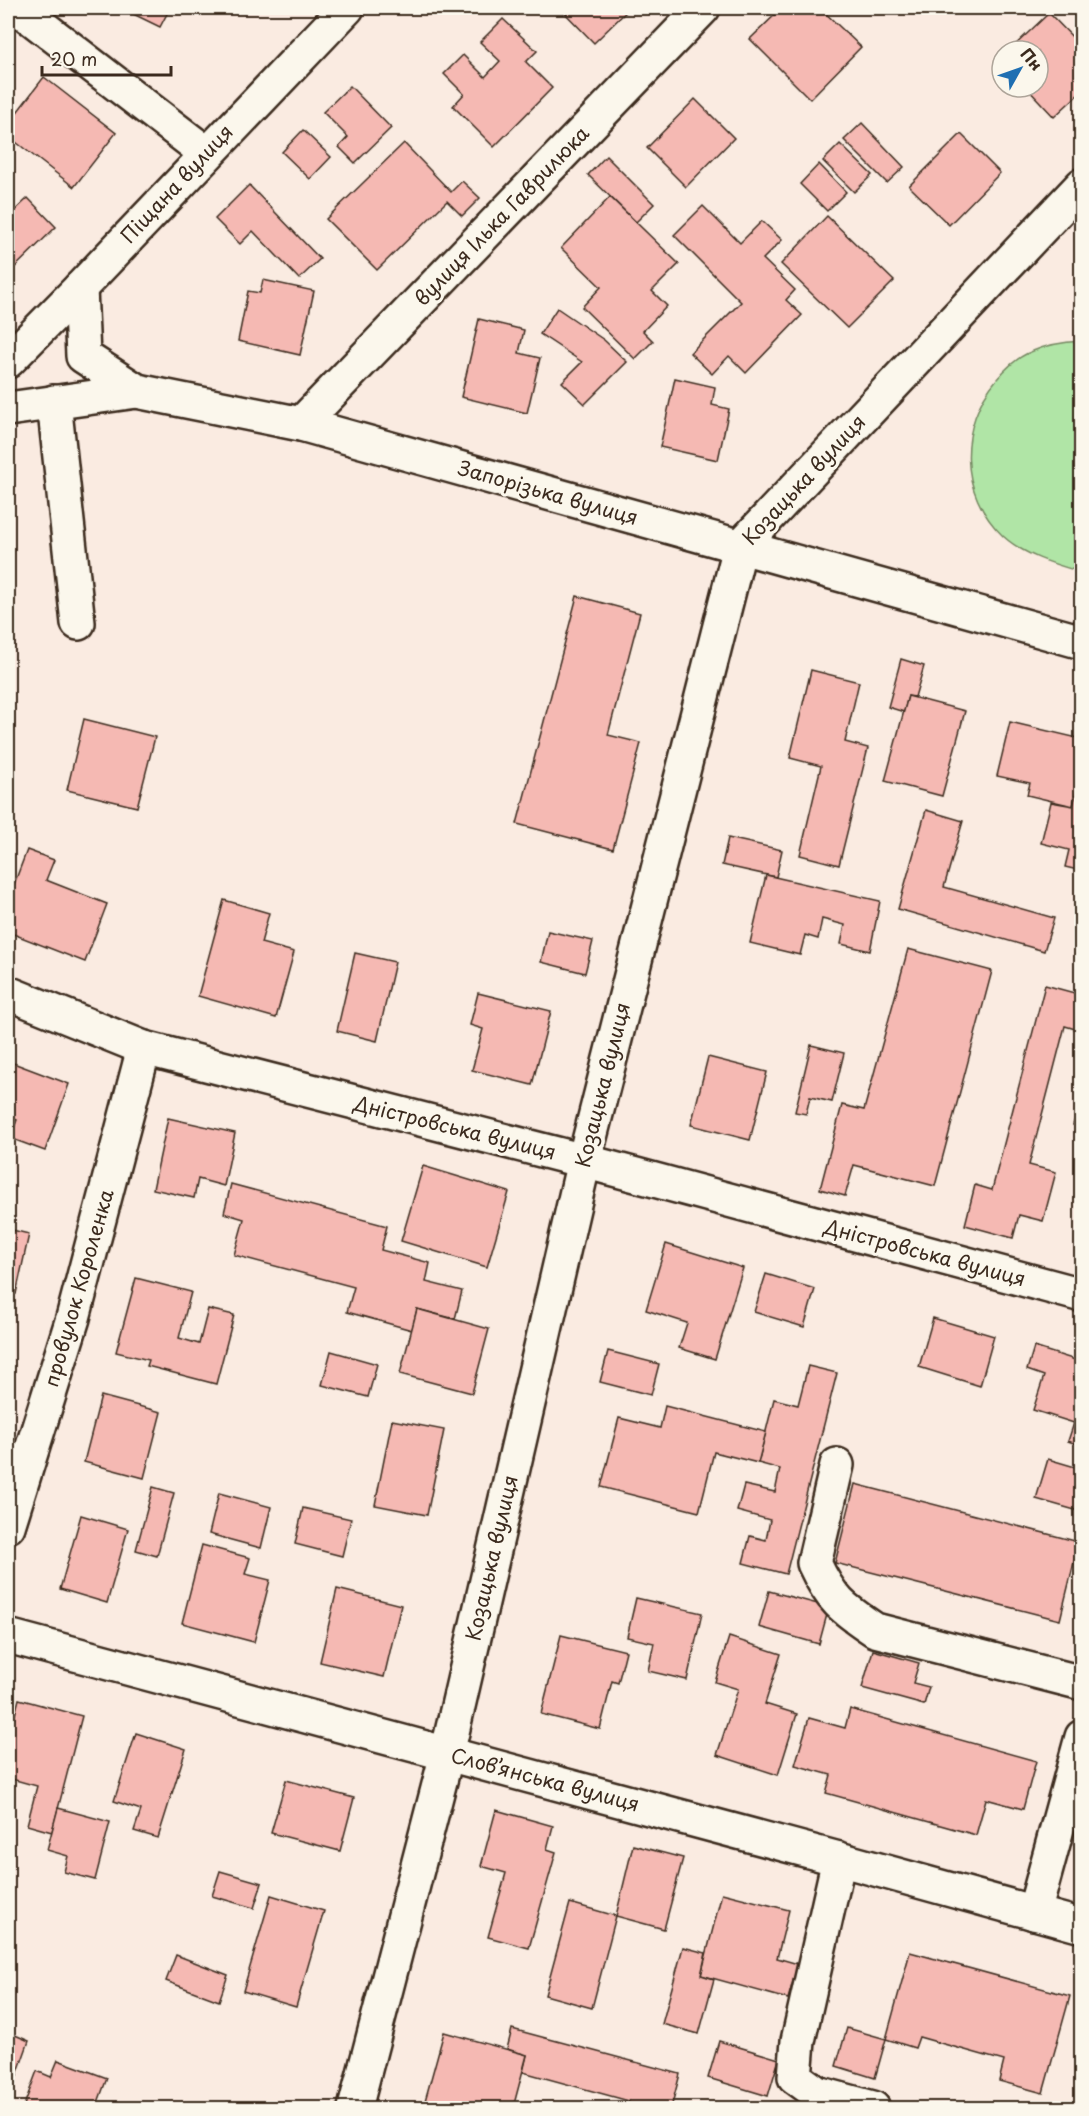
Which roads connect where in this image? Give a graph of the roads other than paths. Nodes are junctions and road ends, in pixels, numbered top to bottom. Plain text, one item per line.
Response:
1 (18, 8) edge
2 (347, 8) edge
3 (704, 8) edge
4 (206, 153) junction
5 (1082, 185) edge
6 (80, 288) junction
7 (8, 361) edge
8 (136, 391) junction
9 (54, 402) junction
10 (8, 409) edge
11 (301, 424) junction
12 (740, 547) junction
13 (78, 623) dead end
14 (1082, 642) edge
15 (8, 993) edge
16 (144, 1048) junction
17 (584, 1161) junction
18 (1082, 1295) edge
19 (837, 1465) dead end
20 (8, 1526) edge
21 (8, 1636) edge
22 (1082, 1683) edge
23 (1082, 1737) edge
24 (447, 1754) junction
25 (839, 1859) junction
26 (1034, 1913) junction
27 (1082, 1926) edge
28 (356, 2109) edge
29 (873, 2109) edge

1 - 4 street
2 - 4 street, Піщана вулиця
3 - 11 street, вулиця Ілька Гаврилюка
4 - 6 street, Піщана вулиця
5 - 12 street, Козацька вулиця
6 - 7 street, Піщана вулиця
6 - 8 street
8 - 9 street, Запорізька вулиця
8 - 11 street, Запорізька вулиця
9 - 10 street, Запорізька вулиця
9 - 13 street
11 - 12 street, Запорізька вулиця
12 - 14 street, Запорізька вулиця
12 - 17 street, Козацька вулиця
15 - 16 street, Дністровська вулиця
16 - 17 street, Дністровська вулиця
16 - 20 street, провулок Короленка
17 - 18 street, Дністровська вулиця
17 - 24 street, Козацька вулиця
19 - 22 street
21 - 24 street, Словʼянська вулиця
23 - 26 street
24 - 25 street, Словʼянська вулиця
24 - 28 street, Козацька вулиця
25 - 26 street, Словʼянська вулиця
25 - 29 street
26 - 27 street, Словʼянська вулиця

